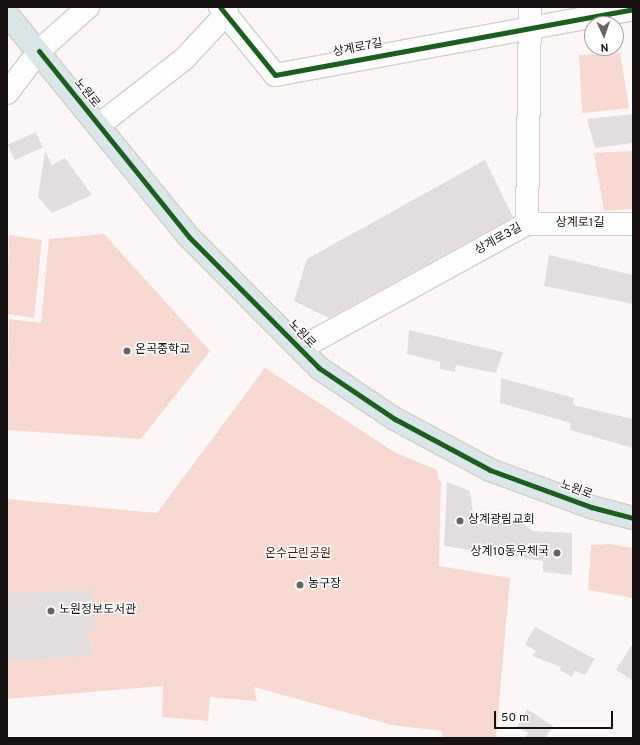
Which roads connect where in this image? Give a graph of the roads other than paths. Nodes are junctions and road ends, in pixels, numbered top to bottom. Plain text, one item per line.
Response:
1 (88, 7) edge
2 (224, 9) edge
3 (633, 9) edge
4 (7, 14) edge
5 (530, 17) edge
6 (39, 51) junction
7 (7, 93) edge
8 (98, 125) junction
9 (527, 224) junction
10 (633, 224) edge
11 (301, 348) junction
12 (633, 518) edge

1 - 6 street
2 - 5 street, 상계로7길
2 - 8 street, 노원로
3 - 5 street
4 - 6 main road, 노원로
5 - 9 street, 상계로3길
6 - 7 street
6 - 8 main road, 노원로
8 - 11 main road, 노원로
9 - 10 street, 상계로1길
9 - 11 street, 상계로3길
11 - 12 main road, 노원로

